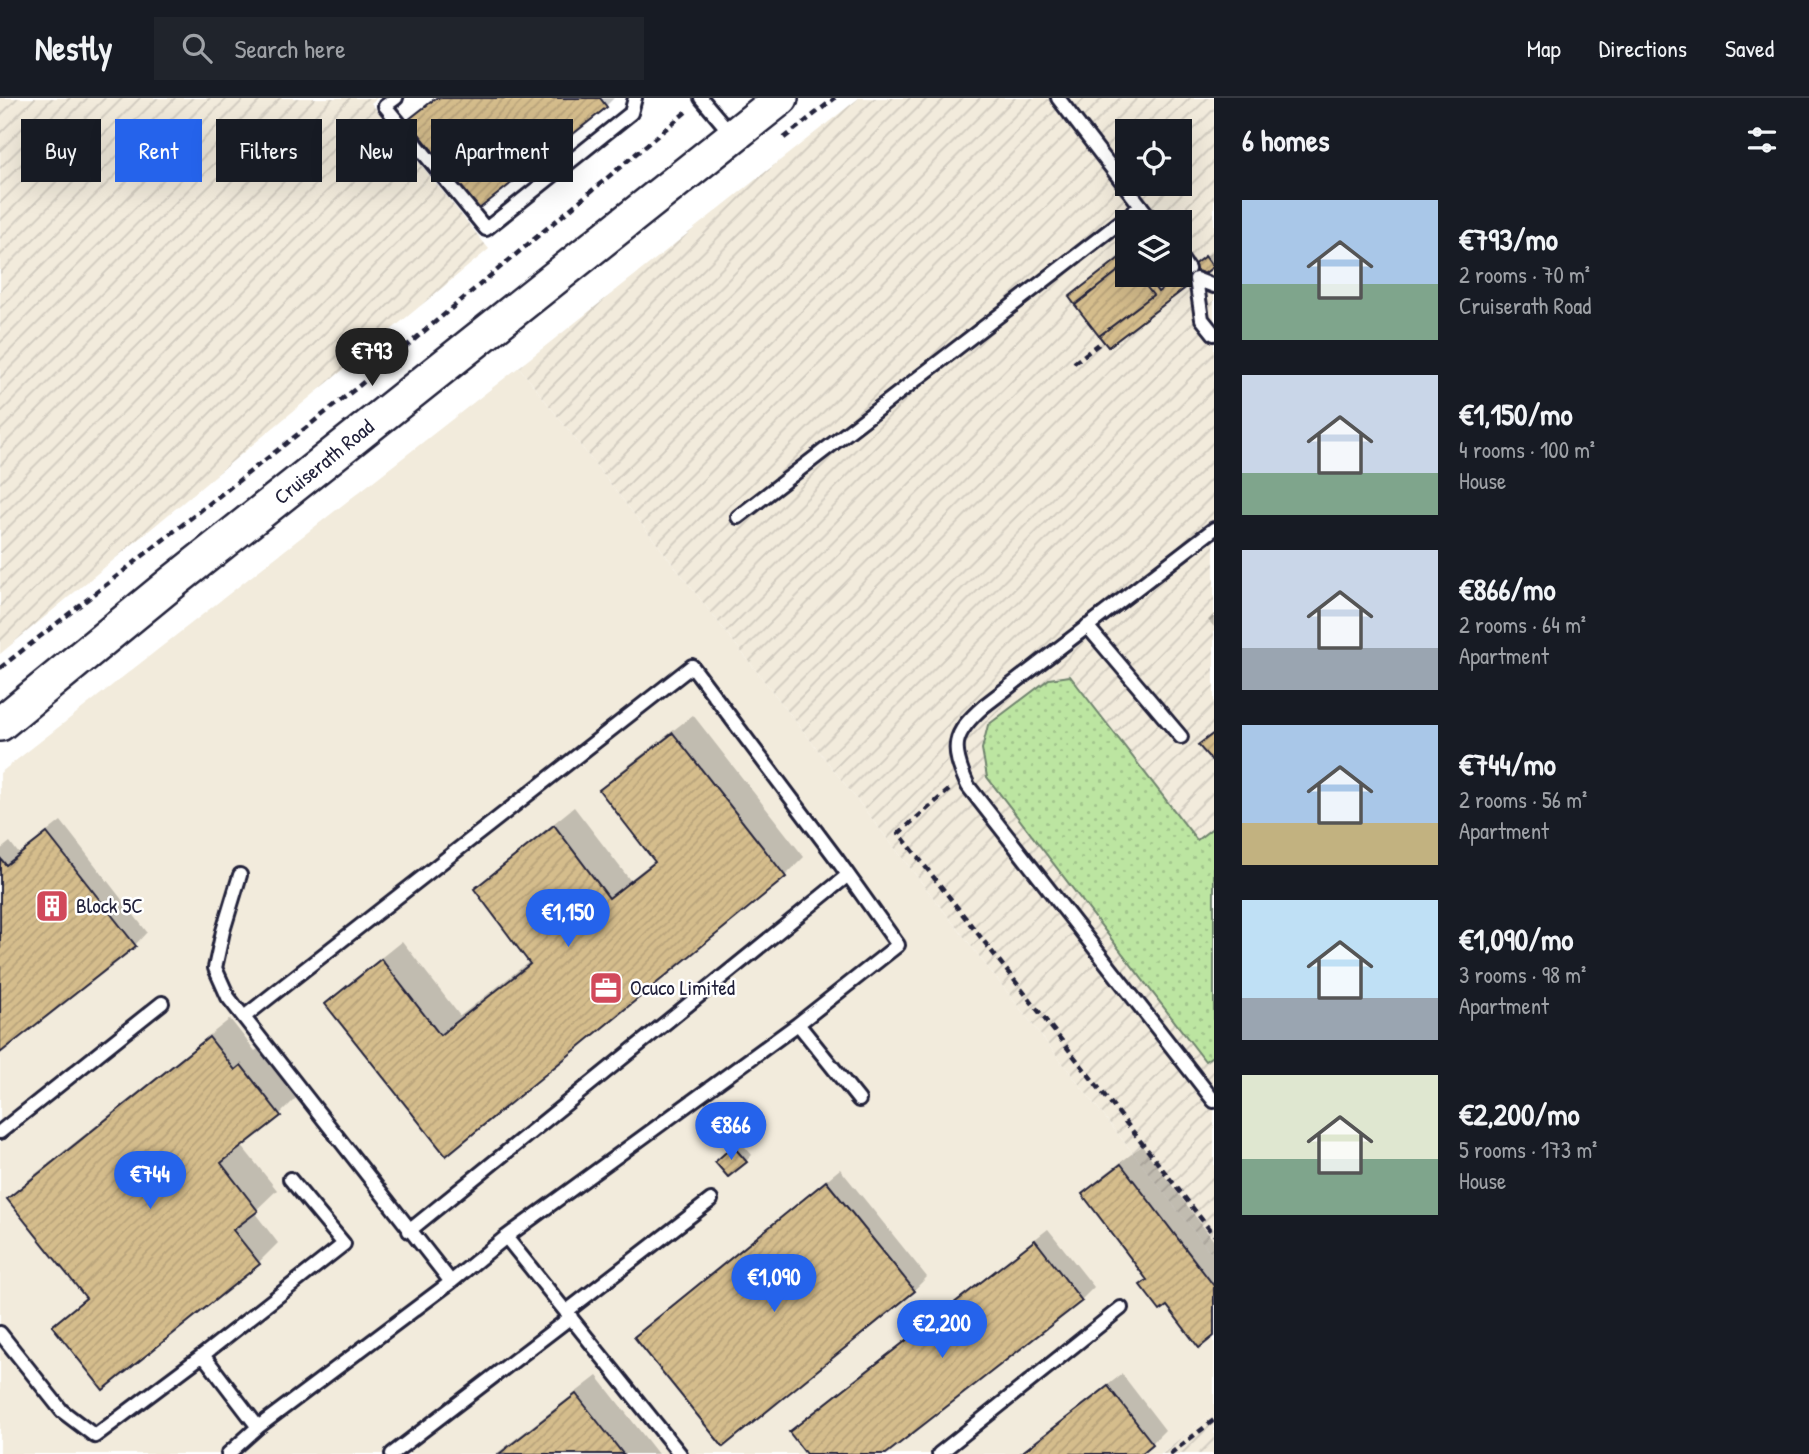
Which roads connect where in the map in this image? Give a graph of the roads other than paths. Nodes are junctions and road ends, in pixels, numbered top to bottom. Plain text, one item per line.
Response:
1 (396, 98) edge
2 (635, 98) edge
3 (781, 98) edge
4 (1058, 98) edge
5 (702, 99) edge
6 (733, 136) junction
7 (1140, 206) junction
8 (1143, 210) edge
9 (1214, 285) edge
10 (1214, 334) edge
11 (738, 517) dead end
12 (1214, 528) edge
13 (1087, 626) junction
14 (0, 724) edge
15 (1181, 737) dead end
16 (240, 874) dead end
17 (848, 875) junction
18 (162, 1003) dead end
19 (244, 1017) junction
20 (798, 1024) junction
21 (859, 1100) dead end
22 (1214, 1101) edge
23 (0, 1132) edge
24 (290, 1179) dead end
25 (712, 1200) dead end
26 (410, 1231) junction
27 (506, 1237) junction
28 (451, 1282) junction
29 (1121, 1308) dead end
30 (569, 1314) junction
31 (0, 1332) edge
32 (203, 1355) junction
33 (258, 1427) junction
34 (228, 1454) edge
35 (393, 1454) edge
36 (680, 1454) edge
37 (939, 1454) edge

1 - 2 lane
3 - 6 main road, Cruiserath Road
4 - 7 lane
5 - 6 lane
6 - 14 main road, Cruiserath Road
7 - 8 lane
7 - 11 lane
9 - 10 lane
12 - 13 lane
13 - 15 lane
13 - 22 lane
16 - 19 lane
17 - 19 lane
17 - 20 lane
17 - 26 lane
18 - 23 lane
19 - 26 lane
20 - 21 lane
20 - 27 lane
24 - 32 lane
25 - 30 lane
26 - 28 lane
27 - 28 lane
27 - 30 lane
28 - 33 lane
29 - 37 lane
30 - 35 lane
30 - 36 lane
31 - 32 lane
32 - 33 lane
33 - 34 lane

